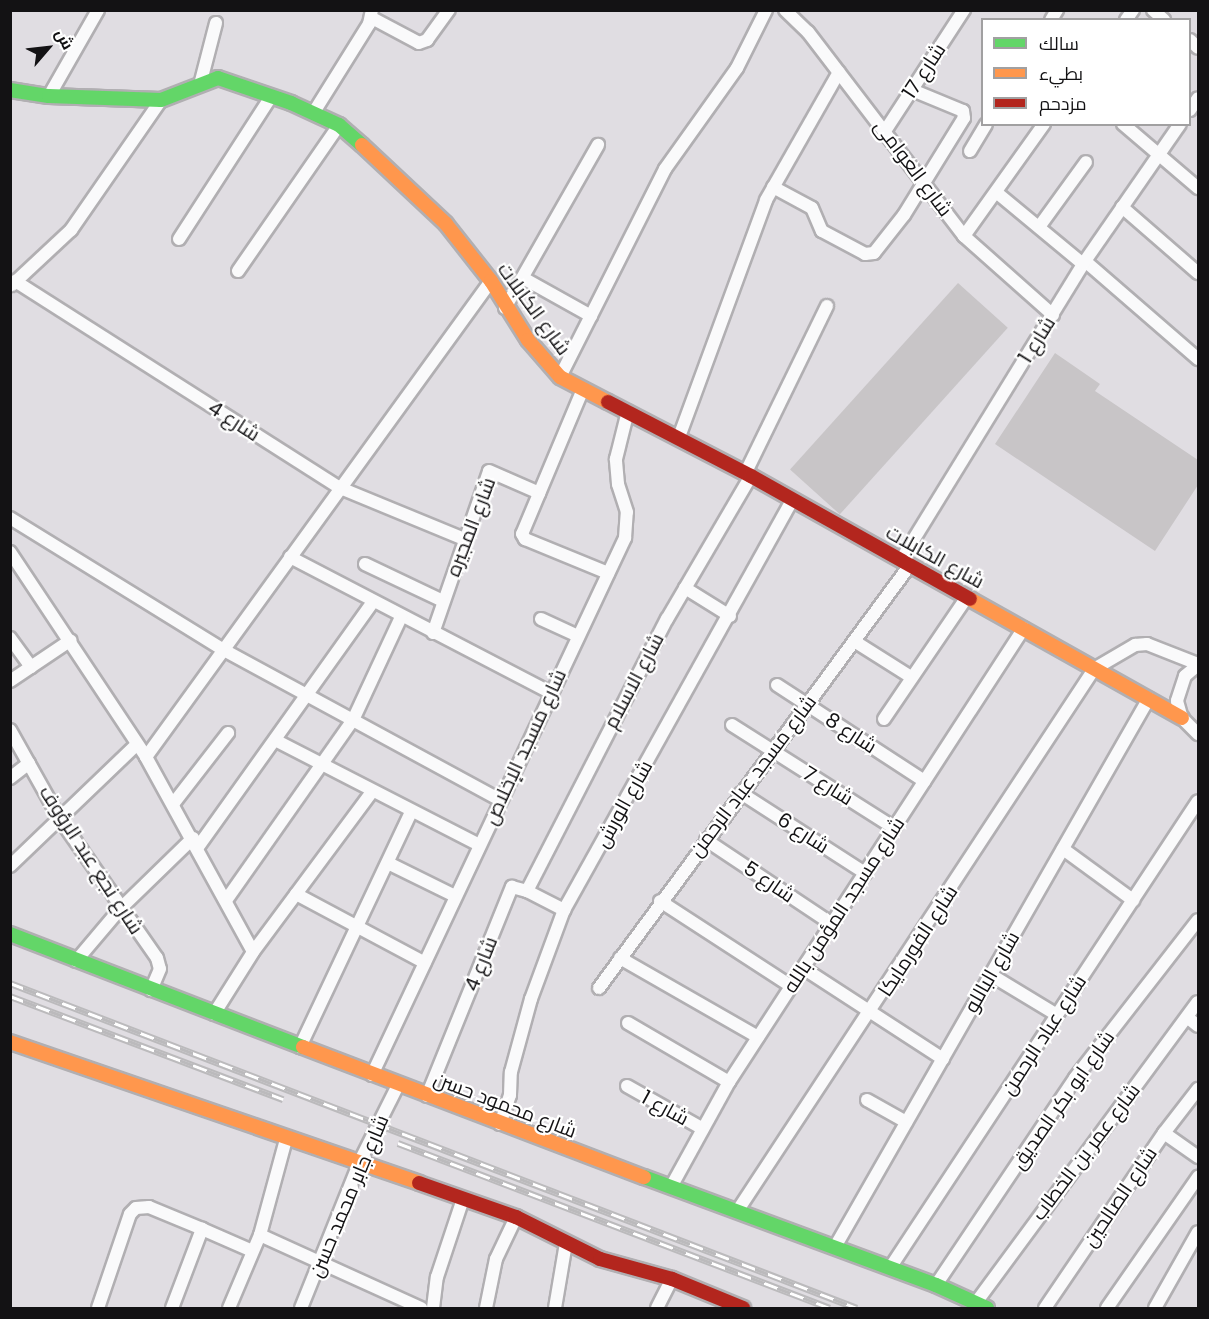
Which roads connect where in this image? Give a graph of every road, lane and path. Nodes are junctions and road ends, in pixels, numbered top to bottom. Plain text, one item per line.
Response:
1 (98, 10) edge
2 (449, 10) edge
3 (766, 10) edge
4 (964, 10) edge
5 (792, 13) edge
6 (372, 14) edge
7 (216, 23) dead end
8 (839, 72) junction
9 (201, 81) junction
10 (10, 90) edge
11 (912, 90) junction
12 (49, 96) junction
13 (271, 97) junction
14 (161, 100) junction
15 (314, 112) junction
16 (339, 125) junction
17 (985, 126) edge
18 (1043, 126) edge
19 (1125, 126) edge
20 (1179, 126) edge
21 (885, 131) junction
22 (598, 145) dead end
23 (970, 150) dead end
24 (1159, 155) junction
25 (1086, 162) dead end
26 (923, 181) junction
27 (773, 187) junction
28 (1198, 188) edge
29 (996, 192) junction
30 (1122, 207) junction
31 (1039, 227) junction
32 (964, 236) junction
33 (178, 239) dead end
34 (1084, 263) junction
35 (238, 271) dead end
36 (1198, 273) edge
37 (523, 278) junction
38 (491, 281) junction
39 (13, 284) edge
40 (827, 306) dead end
41 (506, 308) junction
42 (1053, 315) junction
43 (591, 316) junction
44 (1198, 359) edge
45 (560, 377) junction
46 (583, 388) junction
47 (628, 411) junction
48 (679, 437) junction
49 (748, 475) junction
50 (338, 487) junction
51 (539, 493) junction
52 (792, 500) junction
53 (10, 518) edge
54 (464, 539) junction
55 (10, 552) edge
56 (290, 557) junction
57 (906, 563) junction
58 (365, 564) dead end
59 (608, 573) junction
60 (685, 588) junction
61 (967, 597) junction
62 (442, 601) junction
63 (373, 602) junction
64 (730, 616) junction
65 (401, 617) junction
66 (541, 618) dead end
67 (1024, 628) junction
68 (433, 633) junction
69 (578, 636) junction
70 (10, 638) edge
71 (71, 640) junction
72 (854, 641) junction
73 (222, 650) junction
74 (1198, 665) edge
75 (31, 667) junction
76 (1094, 669) junction
77 (911, 677) junction
78 (10, 681) edge
79 (777, 685) dead end
80 (551, 693) junction
81 (306, 695) junction
82 (1149, 698) junction
83 (807, 705) junction
84 (1182, 718) junction
85 (884, 719) dead end
86 (353, 720) junction
87 (732, 725) dead end
88 (10, 730) edge
89 (228, 734) dead end
90 (1198, 734) edge
91 (275, 740) junction
92 (137, 744) junction
93 (772, 751) junction
94 (146, 757) junction
95 (29, 763) junction
96 (324, 767) junction
97 (10, 778) edge
98 (924, 781) junction
99 (371, 793) junction
100 (741, 793) junction
101 (500, 800) junction
102 (1198, 801) edge
103 (173, 804) junction
104 (411, 812) junction
105 (60, 819) junction
106 (894, 828) junction
107 (706, 840) junction
108 (195, 843) junction
109 (479, 846) junction
110 (1063, 849) junction
111 (387, 863) junction
112 (10, 866) edge
113 (865, 873) junction
114 (527, 891) junction
115 (296, 894) junction
116 (455, 896) junction
117 (227, 900) junction
118 (1133, 900) junction
119 (660, 901) junction
120 (120, 909) junction
121 (564, 910) junction
122 (1198, 920) edge
123 (832, 924) junction
124 (357, 927) junction
125 (10, 934) edge
126 (253, 952) junction
127 (620, 958) junction
128 (76, 961) junction
129 (424, 963) junction
130 (803, 968) junction
131 (991, 975) junction
132 (791, 986) junction
133 (599, 988) dead end
134 (152, 990) junction
135 (1198, 1002) edge
136 (214, 1014) junction
137 (871, 1014) junction
138 (1057, 1015) junction
139 (1186, 1017) junction
140 (628, 1023) dead end
141 (1198, 1026) edge
142 (758, 1037) junction
143 (10, 1042) edge
144 (300, 1047) junction
145 (943, 1059) junction
146 (372, 1075) junction
147 (729, 1082) junction
148 (398, 1085) junction
149 (627, 1086) dead end
150 (1198, 1090) edge
151 (427, 1096) junction
152 (867, 1100) dead end
153 (906, 1122) junction
154 (500, 1124) junction
155 (703, 1129) junction
156 (1164, 1133) junction
157 (286, 1139) junction
158 (1198, 1157) edge
159 (360, 1161) junction
160 (1198, 1177) edge
161 (671, 1187) junction
162 (463, 1198) junction
163 (738, 1210) junction
164 (516, 1216) junction
165 (202, 1229) junction
166 (1198, 1232) edge
167 (260, 1235) junction
168 (566, 1243) junction
169 (835, 1247) junction
170 (252, 1251) junction
171 (321, 1261) junction
172 (890, 1268) junction
173 (672, 1279) junction
174 (936, 1285) junction
175 (981, 1306) edge
176 (98, 1308) edge
177 (172, 1308) edge
178 (229, 1308) edge
179 (301, 1308) edge
180 (421, 1308) edge
181 (434, 1308) edge
182 (486, 1308) edge
183 (555, 1308) edge
184 (657, 1308) edge
185 (738, 1308) edge
186 (1045, 1308) edge
187 (1107, 1308) edge
188 (1155, 1308) edge

1 - 12 street
2 - 6 street
3 - 43 street
4 - 11 street, شارع 17
5 - 8 street, شارع العوامى
6 - 15 street
7 - 9 street
8 - 21 street, شارع العوامى
8 - 27 street
9 - 13 street, شارع الكابلات
9 - 14 street, شارع الكابلات
10 - 12 street, شارع الكابلات
11 - 21 street, شارع 17
11 - 26 street
12 - 14 street, شارع الكابلات
13 - 15 street, شارع الكابلات
13 - 33 street
14 - 39 street
15 - 16 street, شارع الكابلات
16 - 35 street
16 - 38 street, شارع الكابلات
17 - 23 street
18 - 29 street
19 - 24 street
20 - 24 street, شارع 1
21 - 26 street, شارع العوامى
22 - 37 street
24 - 28 street
24 - 30 street, شارع 1
25 - 31 street
26 - 27 street
26 - 32 street, شارع العوامى
27 - 48 street
29 - 31 street
29 - 32 street
30 - 34 street, شارع 1
30 - 36 street
31 - 34 street
32 - 42 street, شارع العوامى
34 - 42 street, شارع 1
34 - 44 street
37 - 41 street
37 - 43 street
38 - 41 street, شارع الكابلات
38 - 50 street
39 - 50 street, شارع 4
40 - 49 street, شارع الاسلام
41 - 45 street, شارع الكابلات
42 - 57 street, شارع 1
43 - 45 street
45 - 46 street, شارع الكابلات
46 - 47 street, شارع الكابلات
46 - 51 street
47 - 48 street, شارع الكابلات
47 - 59 street, شارع مسجد الإخلاص
48 - 49 street, شارع الكابلات
49 - 52 street, شارع الكابلات
49 - 60 street, شارع الاسلام
50 - 54 street, شارع 4
50 - 56 street
51 - 54 street, شارع المجيره
51 - 59 street
52 - 57 street, شارع الكابلات
52 - 64 street, شارع الورش
53 - 73 street
54 - 62 street, شارع المجيره
55 - 71 street
56 - 63 street
56 - 73 street
57 - 61 street, شارع الكابلات
57 - 72 street, شارع مسجد عباد الرحمن
58 - 62 street
59 - 69 street, شارع مسجد الإخلاص
60 - 64 street
60 - 114 street, شارع الاسلام
61 - 67 street, شارع الكابلات
61 - 77 street
62 - 68 street, شارع المجيره
63 - 65 street
63 - 81 street
64 - 121 street, شارع الورش
65 - 68 street
65 - 86 street
66 - 69 street
67 - 76 street, شارع الكابلات
67 - 98 street, شارع مسجد المؤمن بالله
68 - 80 street
69 - 80 street, شارع مسجد الإخلاص
70 - 75 street
71 - 75 street
71 - 92 street
72 - 77 street
72 - 83 street, شارع مسجد عباد الرحمن
73 - 81 street
73 - 94 street
74 - 76 street
74 - 84 street
75 - 78 street
76 - 82 street, شارع الكابلات
76 - 137 street, شارع الفورمايكا
77 - 85 street
79 - 83 street, شارع 8
80 - 101 street, شارع مسجد الإخلاص
81 - 86 street
81 - 91 street
82 - 84 street, شارع الكابلات
82 - 110 street, شارع الباللو
83 - 93 street, شارع مسجد عباد الرحمن
83 - 98 street, شارع 8
84 - 90 street
86 - 96 street
86 - 101 street
87 - 93 street, شارع 7
88 - 95 street, شارع نجع عبد الرؤوف
89 - 103 street
91 - 96 street
91 - 108 street
92 - 94 street
92 - 105 street
93 - 100 street, شارع مسجد عباد الرحمن
93 - 106 street, شارع 7
94 - 103 street
95 - 97 street
95 - 105 street, شارع نجع عبد الرؤوف
96 - 99 street
96 - 117 street
98 - 106 street, شارع مسجد المؤمن بالله
99 - 104 street
99 - 115 street
100 - 107 street, شارع مسجد عباد الرحمن
100 - 113 street, شارع 6
101 - 109 street, شارع مسجد الإخلاص
102 - 118 street, شارع عباد الرحمن
103 - 108 street
104 - 109 street
104 - 111 street
105 - 112 street
105 - 120 street, شارع نجع عبد الرؤوف
106 - 113 street, شارع مسجد المؤمن بالله
107 - 119 street, شارع مسجد عباد الرحمن
107 - 123 street, شارع 5
108 - 117 street
108 - 120 street
109 - 116 street, شارع مسجد الإخلاص
110 - 118 street
110 - 131 street, شارع الباللو
111 - 116 street
111 - 124 street
113 - 123 street, شارع مسجد المؤمن بالله
114 - 121 street
114 - 151 street, شارع 4
115 - 124 street
115 - 126 street
116 - 129 street, شارع مسجد الإخلاص
117 - 126 street
118 - 138 street, شارع عباد الرحمن
119 - 127 street, شارع مسجد عباد الرحمن
119 - 132 street
120 - 128 street
120 - 134 street, شارع نجع عبد الرؤوف
121 - 154 street, شارع الورش
122 - 174 street, شارع ابو بكر الصديق
123 - 130 street, شارع مسجد المؤمن بالله
124 - 129 street
124 - 144 street
125 - 128 street, شارع محمود حسن
126 - 136 street
127 - 133 street, شارع مسجد عباد الرحمن
127 - 142 street
128 - 134 street, شارع محمود حسن
129 - 146 street, شارع مسجد الإخلاص
130 - 132 street, شارع مسجد المؤمن بالله
130 - 137 street
131 - 138 street
131 - 145 street, شارع الباللو
132 - 142 street, شارع مسجد المؤمن بالله
134 - 136 street, شارع محمود حسن
135 - 139 street, شارع عمر بن الخطاب
136 - 144 street, شارع محمود حسن
137 - 145 street
137 - 163 street, شارع الفورمايكا
138 - 172 street, شارع عباد الرحمن
139 - 141 street
139 - 175 street, شارع عمر بن الخطاب
140 - 147 street
142 - 147 street, شارع مسجد المؤمن بالله
143 - 157 street
144 - 146 street, شارع محمود حسن
145 - 153 street, شارع الباللو
146 - 148 street, شارع محمود حسن
147 - 155 street, شارع مسجد المؤمن بالله
148 - 151 street, شارع محمود حسن
148 - 159 street, شارع جابر محمد حسن
149 - 155 street, شارع 1
150 - 156 street, شارع الصالحين
151 - 154 street, شارع محمود حسن
152 - 153 street
153 - 169 street, شارع الباللو
154 - 161 street, شارع محمود حسن
155 - 161 street, شارع مسجد المؤمن بالله
156 - 158 street
156 - 186 street, شارع الصالحين
157 - 159 street
157 - 167 street
159 - 162 street
159 - 171 street, شارع جابر محمد حسن
160 - 187 street
161 - 163 street, شارع محمود حسن
162 - 164 street
162 - 181 street
163 - 169 street, شارع محمود حسن
164 - 168 street
164 - 182 street
165 - 170 street
165 - 176 street
165 - 177 street
166 - 188 street
167 - 170 street
167 - 171 street
168 - 173 street
168 - 183 street
169 - 172 street, شارع محمود حسن
170 - 178 street
171 - 179 street, شارع جابر محمد حسن
171 - 180 street
172 - 174 street, شارع محمود حسن
173 - 184 street
173 - 185 street
174 - 175 street, شارع محمود حسن

